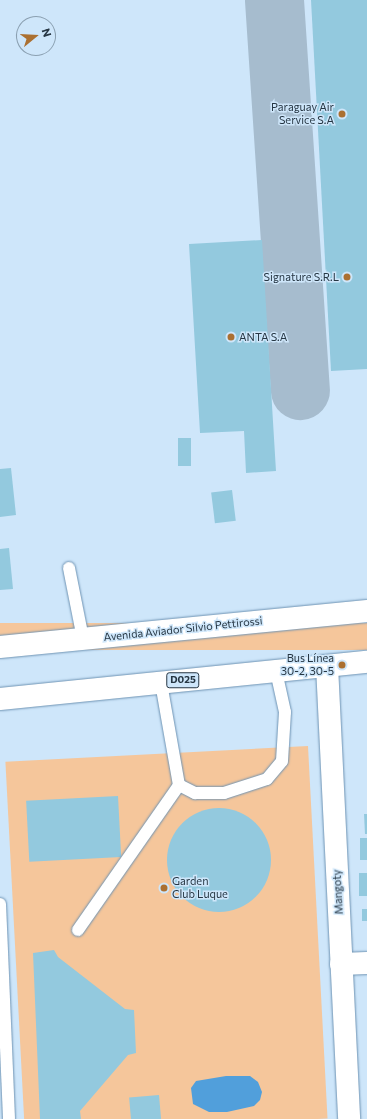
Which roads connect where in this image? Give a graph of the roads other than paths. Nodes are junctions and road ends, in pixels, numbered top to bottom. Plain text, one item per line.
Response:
1 (71, 569) dead end
2 (367, 611) edge
3 (83, 639) junction
4 (0, 647) edge
5 (367, 662) edge
6 (327, 666) junction
7 (276, 671) junction
8 (161, 682) junction
9 (0, 699) edge
10 (179, 785) junction
11 (0, 904) edge
12 (0, 920) edge
13 (78, 930) dead end
14 (367, 963) edge
15 (341, 964) junction
16 (9, 1119) edge
17 (349, 1119) edge

1 - 3 lane
2 - 3 main road, Avenida Aviador Silvio Pettirossi
3 - 4 main road, Avenida Aviador Silvio Pettirossi
5 - 6 main road, D025
6 - 7 main road, D025
6 - 15 main road, Mangoty
7 - 8 main road, D025
7 - 10 lane
8 - 9 main road, D025
8 - 10 lane
10 - 13 lane
11 - 12 lane
12 - 16 lane
14 - 15 main road
15 - 17 main road, Mangoty

